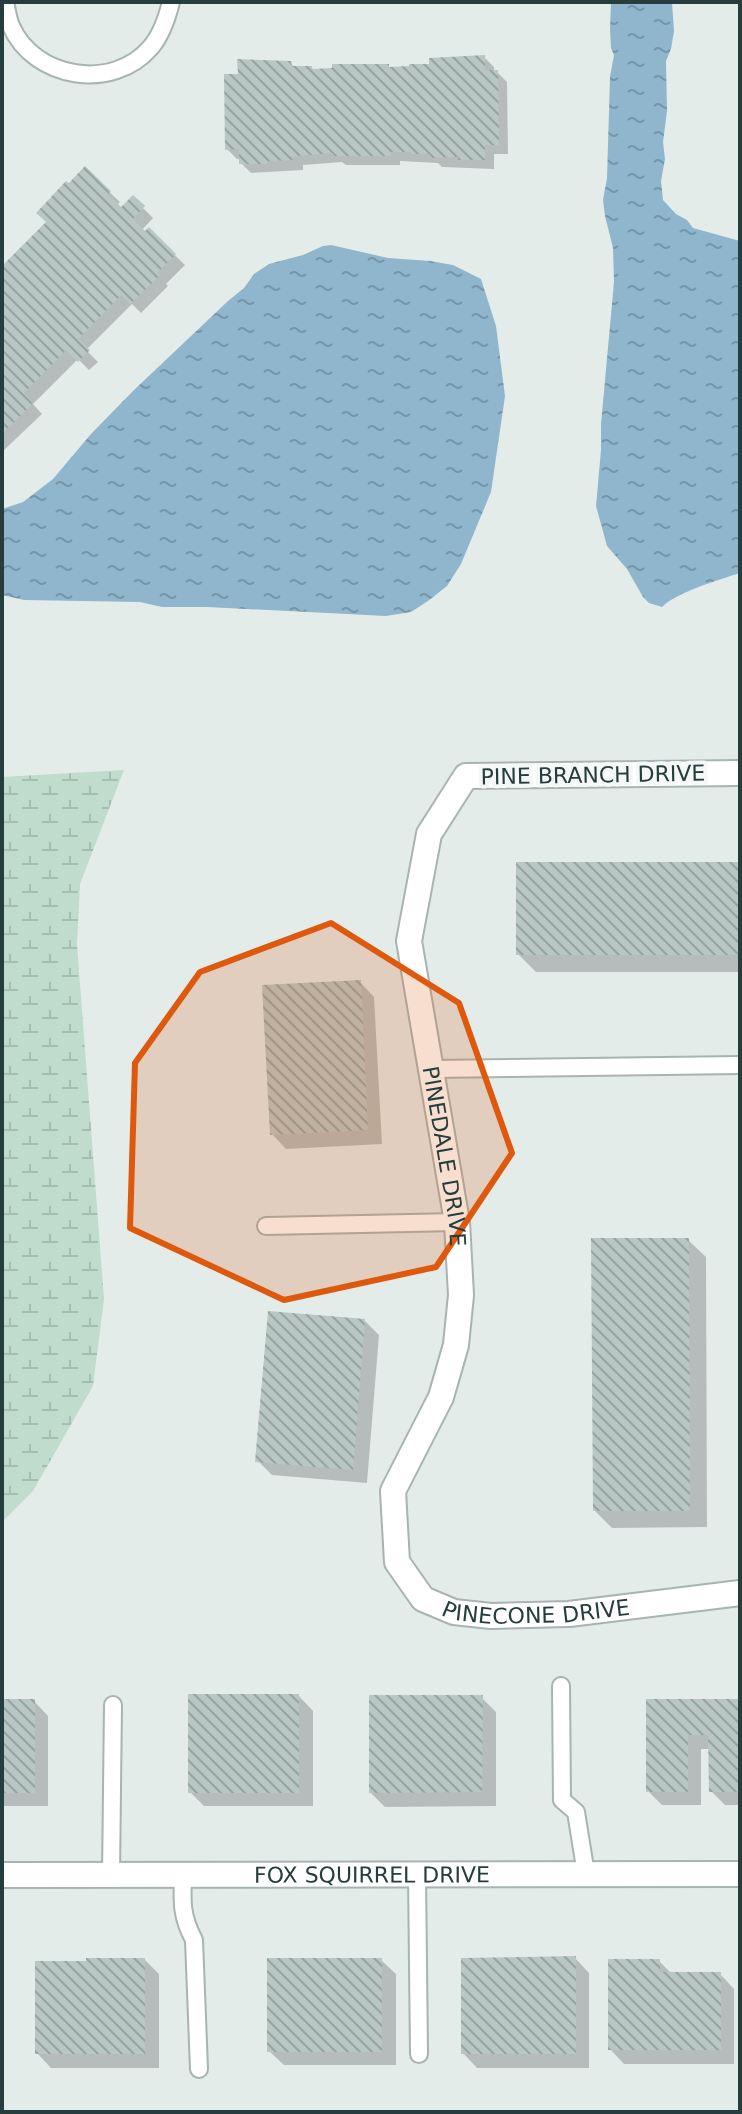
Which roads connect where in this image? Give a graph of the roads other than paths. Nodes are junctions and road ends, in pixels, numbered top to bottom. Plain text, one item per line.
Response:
1 (5, 2) edge
2 (171, 2) edge
3 (6, 30) edge
4 (740, 773) edge
5 (429, 834) joint
6 (740, 1065) edge
7 (431, 1069) junction
8 (457, 1222) junction
9 (266, 1226) dead end
10 (402, 1471) joint
11 (740, 1593) edge
12 (561, 1686) dead end
13 (113, 1705) dead end
14 (417, 1874) junction
15 (586, 1874) junction
16 (740, 1874) edge
17 (2, 1875) edge
18 (111, 1875) junction
19 (183, 1875) junction
20 (419, 2054) dead end
21 (199, 2069) dead end

1 - 3 lane
2 - 3 lane
4 - 5 street, PINE BRANCH DRIVE
5 - 7 street, PINEDALE DRIVE
6 - 7 lane
7 - 8 street, PINEDALE DRIVE
8 - 9 lane
8 - 10 street, PINEDALE DRIVE
10 - 11 street, PINECONE DRIVE
12 - 15 lane
13 - 18 lane
14 - 15 street, FOX SQUIRREL DRIVE
14 - 19 street, FOX SQUIRREL DRIVE
14 - 20 lane
15 - 16 street, FOX SQUIRREL DRIVE
17 - 18 street, FOX SQUIRREL DRIVE
18 - 19 street, FOX SQUIRREL DRIVE
19 - 21 lane

